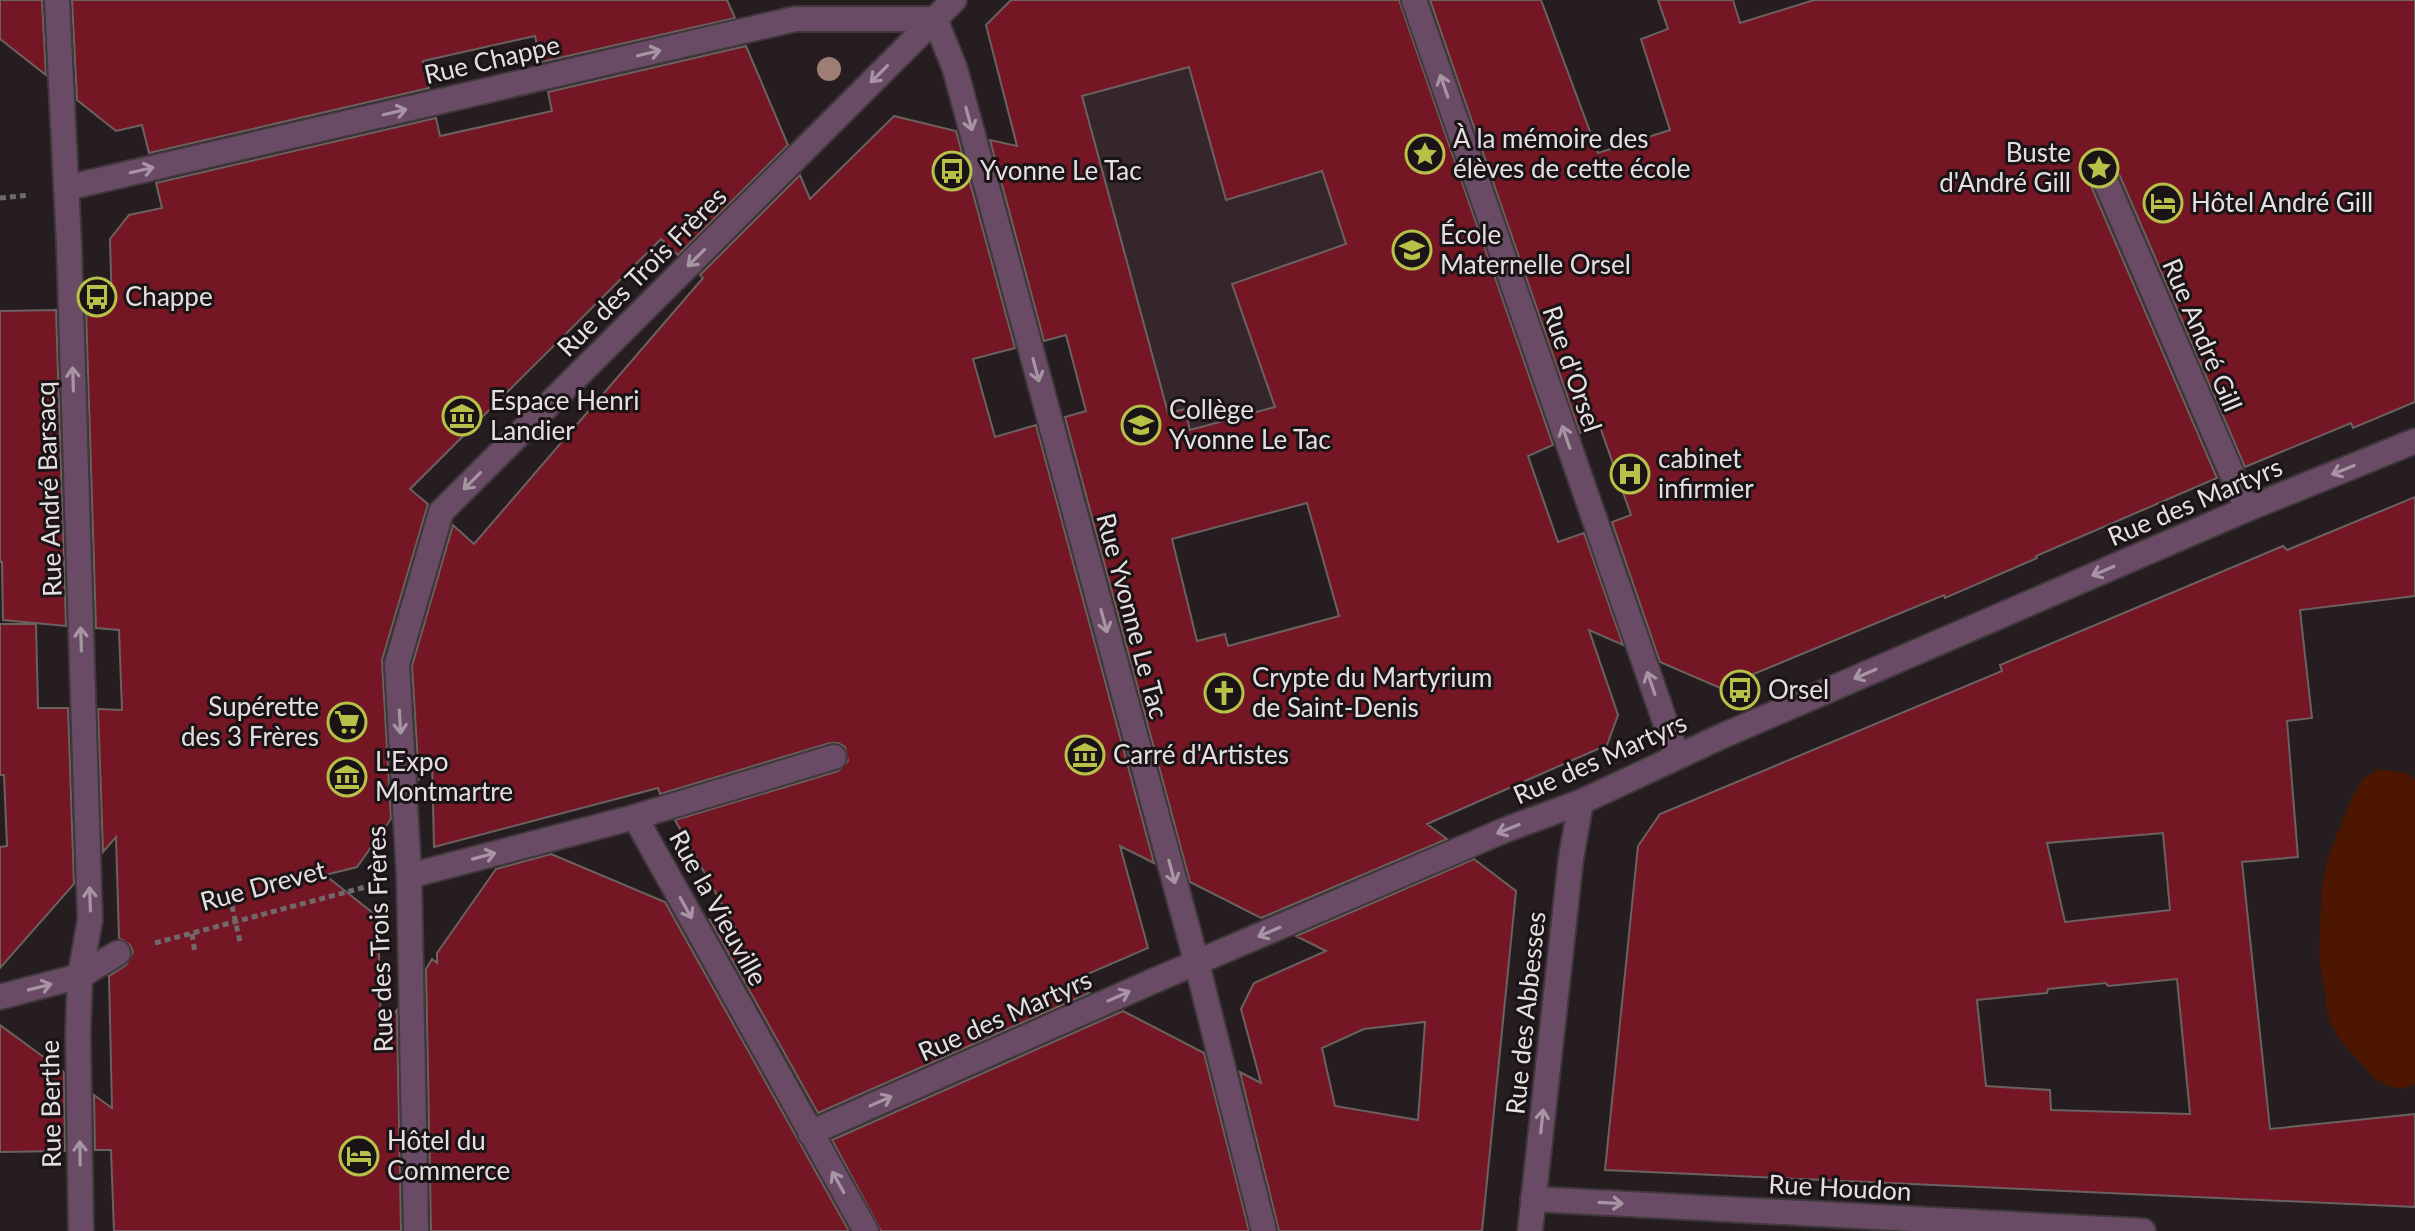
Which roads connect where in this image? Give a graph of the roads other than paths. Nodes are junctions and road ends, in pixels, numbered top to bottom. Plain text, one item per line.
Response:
1 (57, 0) edge
2 (902, 0) edge
3 (954, 0) edge
4 (1414, 0) edge
5 (935, 19) junction
6 (2106, 182) dead end
7 (66, 188) junction
8 (2415, 441) edge
9 (2247, 509) junction
10 (1677, 756) junction
11 (834, 757) dead end
12 (1581, 802) junction
13 (635, 817) junction
14 (409, 876) junction
15 (118, 953) dead end
16 (1197, 964) junction
17 (80, 976) junction
18 (0, 997) edge
19 (810, 1133) junction
20 (1533, 1199) junction
21 (1938, 1226) edge
22 (81, 1231) edge
23 (416, 1231) edge
24 (866, 1231) edge
25 (1264, 1231) edge
26 (1530, 1231) edge
27 (2143, 1231) edge

1 - 7 street, Rue André Barsacq
2 - 5 street
3 - 5 street, Rue des Trois Frères
10 -> 4 street, Rue d'Orsel
7 -> 5 street, Rue Chappe
5 -> 14 street, Rue des Trois Frères
5 -> 16 street, Rue Yvonne Le Tac
6 - 9 street, Rue André Gill
17 -> 7 street, Rue André Barsacq
8 -> 9 street, Rue des Martyrs
9 -> 10 street, Rue des Martyrs
10 - 12 street, Rue des Martyrs
11 - 13 street
12 -> 16 street, Rue des Martyrs
20 -> 12 street, Rue des Abbesses
14 -> 13 street, Rue la Vieuville
13 -> 19 street, Rue la Vieuville
14 - 23 street, Rue des Trois Frères
15 - 17 street
19 -> 16 street, Rue des Martyrs
16 - 25 street, Rue Yvonne Le Tac
18 -> 17 street
22 -> 17 street, Rue Berthe
24 -> 19 street, Rue la Vieuville
20 -> 21 street, Rue Houdon
20 - 26 street, Rue des Abbesses
21 - 27 street, Rue Houdon

